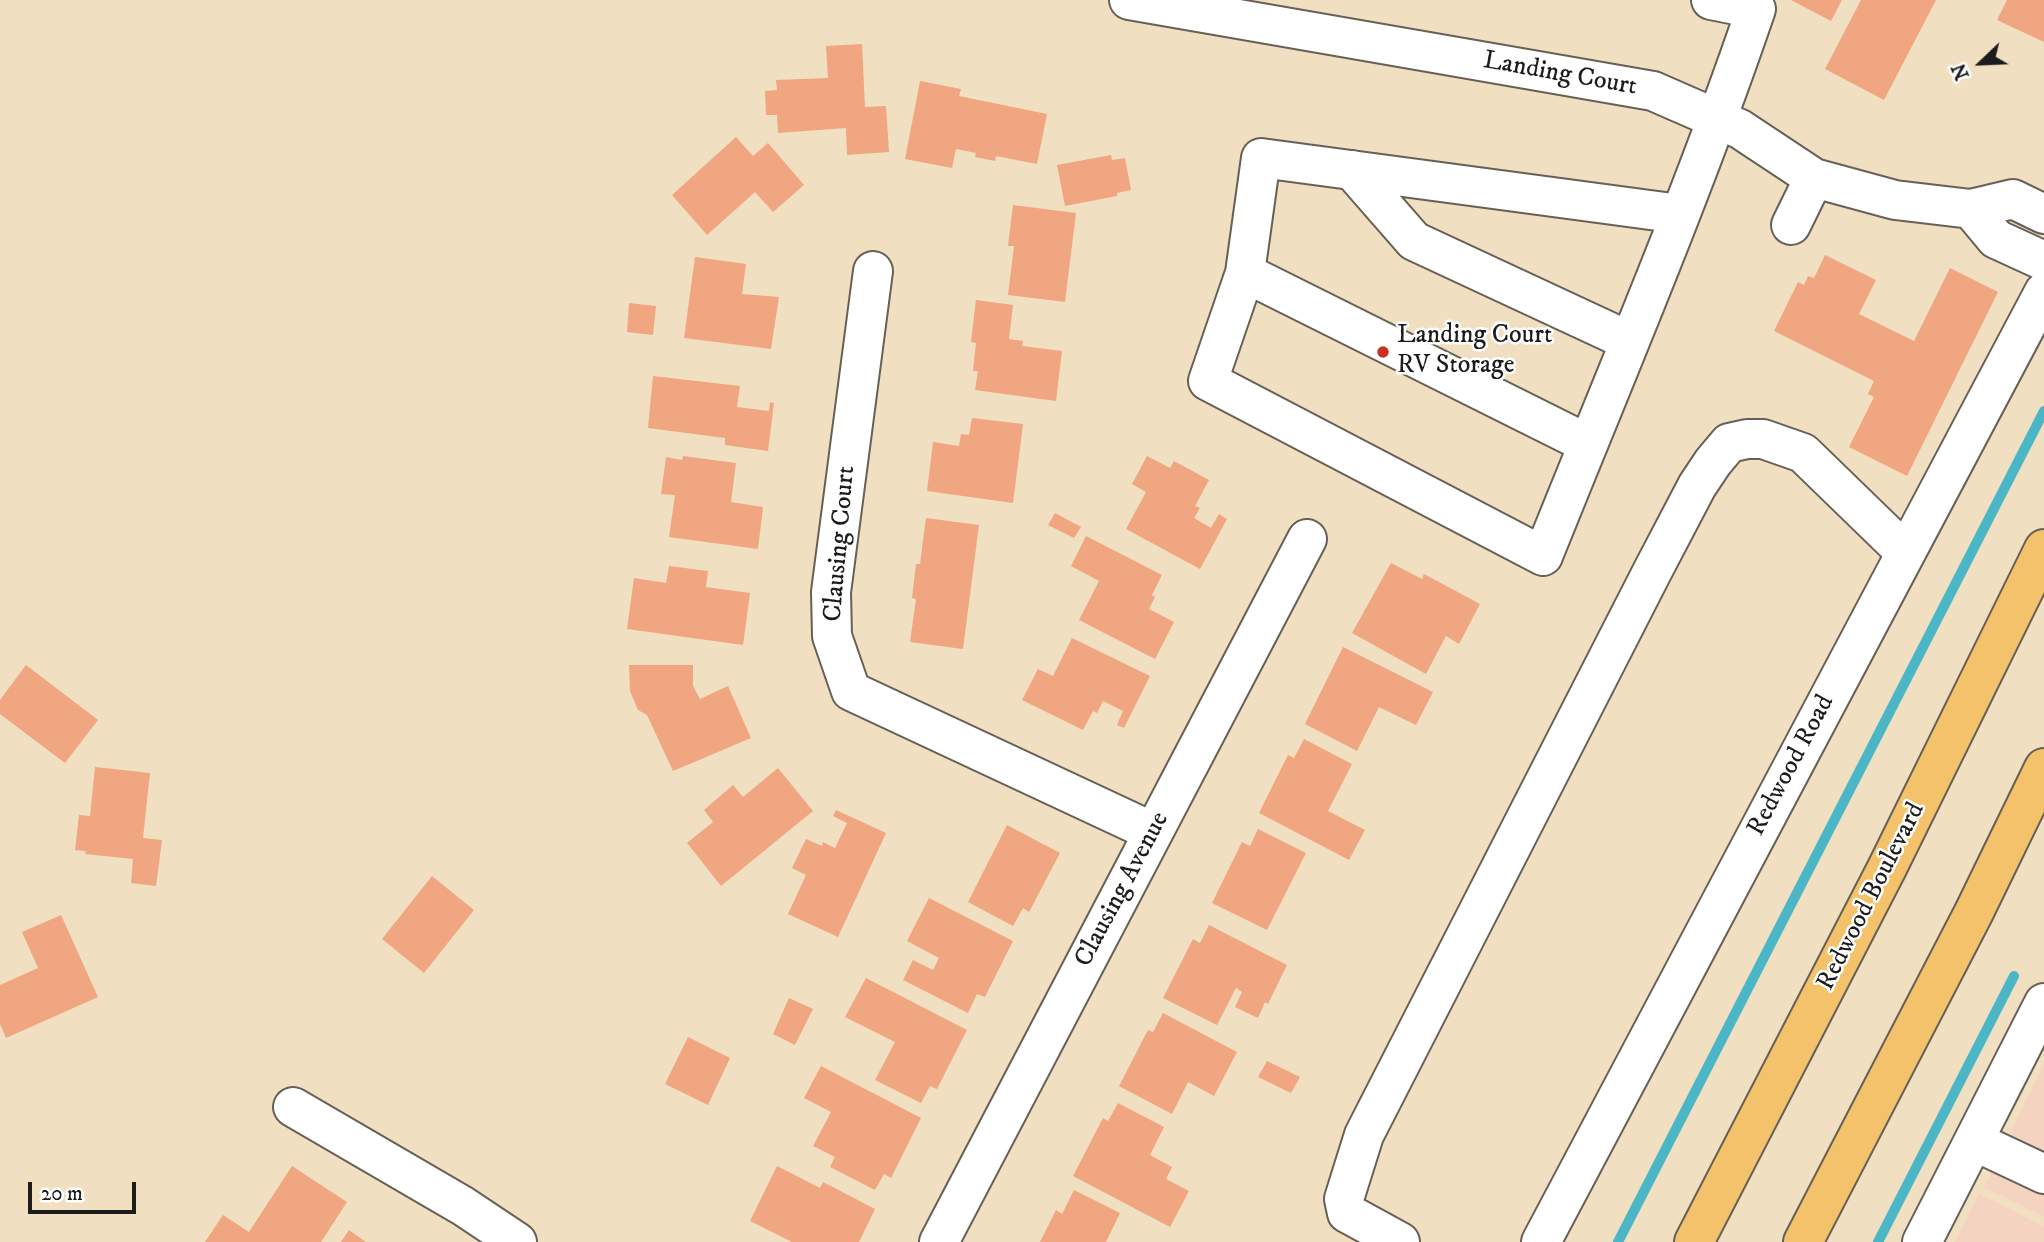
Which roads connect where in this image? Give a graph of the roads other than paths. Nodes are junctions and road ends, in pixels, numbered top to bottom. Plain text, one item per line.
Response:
1 (1129, 0) edge
2 (1711, 0) edge
3 (1220, 8) edge
4 (1718, 120) junction
5 (1352, 170) junction
6 (1814, 178) junction
7 (1970, 209) junction
8 (1680, 214) junction
9 (2044, 214) edge
10 (1791, 225) dead end
11 (2044, 261) edge
12 (873, 271) dead end
13 (1245, 273) junction
14 (2044, 292) edge
15 (1629, 341) junction
16 (1588, 444) junction
17 (1307, 539) dead end
18 (2044, 549) edge
19 (1905, 552) junction
20 (2044, 768) edge
21 (1153, 832) junction
22 (2044, 1003) edge
23 (293, 1107) dead end
24 (1973, 1141) junction
25 (2044, 1174) edge
26 (517, 1242) edge
27 (939, 1242) edge
28 (1400, 1242) edge
29 (1541, 1242) edge
30 (1695, 1242) edge
31 (1803, 1242) edge
32 (1922, 1242) edge

1 - 3 street, Landing Court
2 - 4 street
3 - 4 street, Landing Court
4 - 6 street, Landing Court
4 - 8 street
5 - 8 street
5 - 13 street
5 - 15 street
6 - 7 street, Landing Court
6 - 10 street
7 - 9 street, Landing Court
7 - 11 street
8 - 15 street
12 - 21 street, Clausing Court
13 - 16 street
13 - 16 street
14 - 19 street, Redwood Road
15 - 16 street
17 - 21 street, Clausing Avenue
18 - 30 main road, Redwood Boulevard
19 - 28 street
19 - 29 street, Redwood Road
20 - 31 main road
21 - 27 street, Clausing Avenue
22 - 24 street
23 - 26 street
24 - 25 street
24 - 32 street

